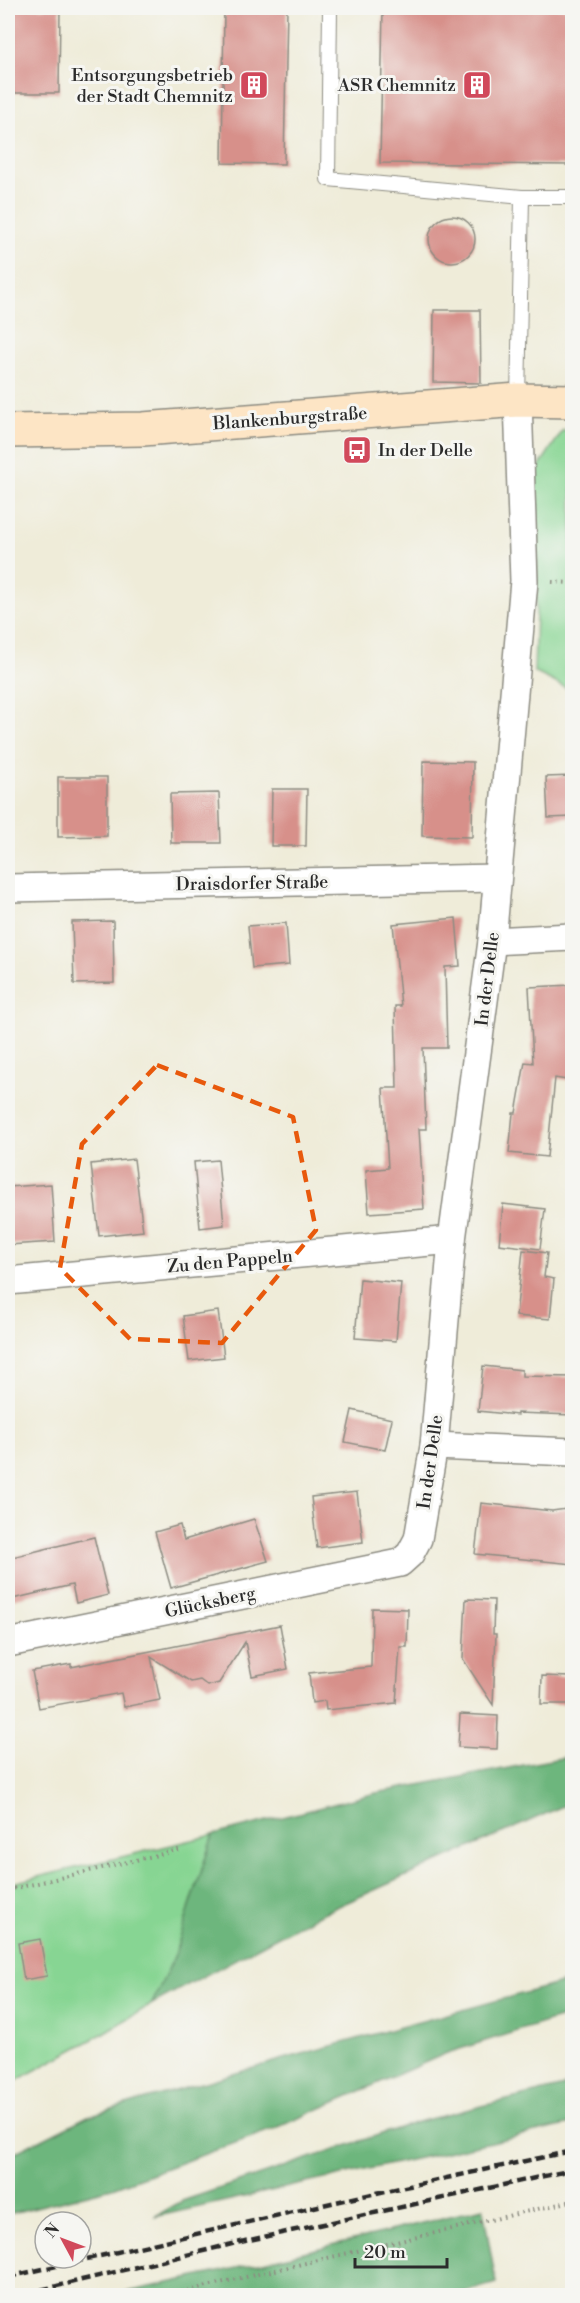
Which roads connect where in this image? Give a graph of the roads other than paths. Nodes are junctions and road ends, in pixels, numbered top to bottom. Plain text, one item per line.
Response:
1 (330, 8) edge
2 (522, 197) junction
3 (573, 197) edge
4 (518, 400) junction
5 (573, 401) edge
6 (8, 431) edge
7 (496, 878) junction
8 (8, 888) edge
9 (573, 937) edge
10 (492, 941) junction
11 (452, 1240) junction
12 (8, 1281) edge
13 (434, 1446) junction
14 (573, 1452) edge
15 (410, 1554) joint
16 (8, 1643) edge

1 - 2 lane
2 - 3 lane
2 - 4 lane
4 - 5 main road, Blankenburgstraße
4 - 6 main road, Blankenburgstraße
4 - 7 street, In der Delle
7 - 8 street, Draisdorfer Straße
7 - 10 street, In der Delle
9 - 10 street
10 - 11 street, In der Delle
11 - 12 street, Zu den Pappeln
11 - 13 street, In der Delle
13 - 14 street
13 - 15 street, In der Delle
15 - 16 street, Glücksberg

